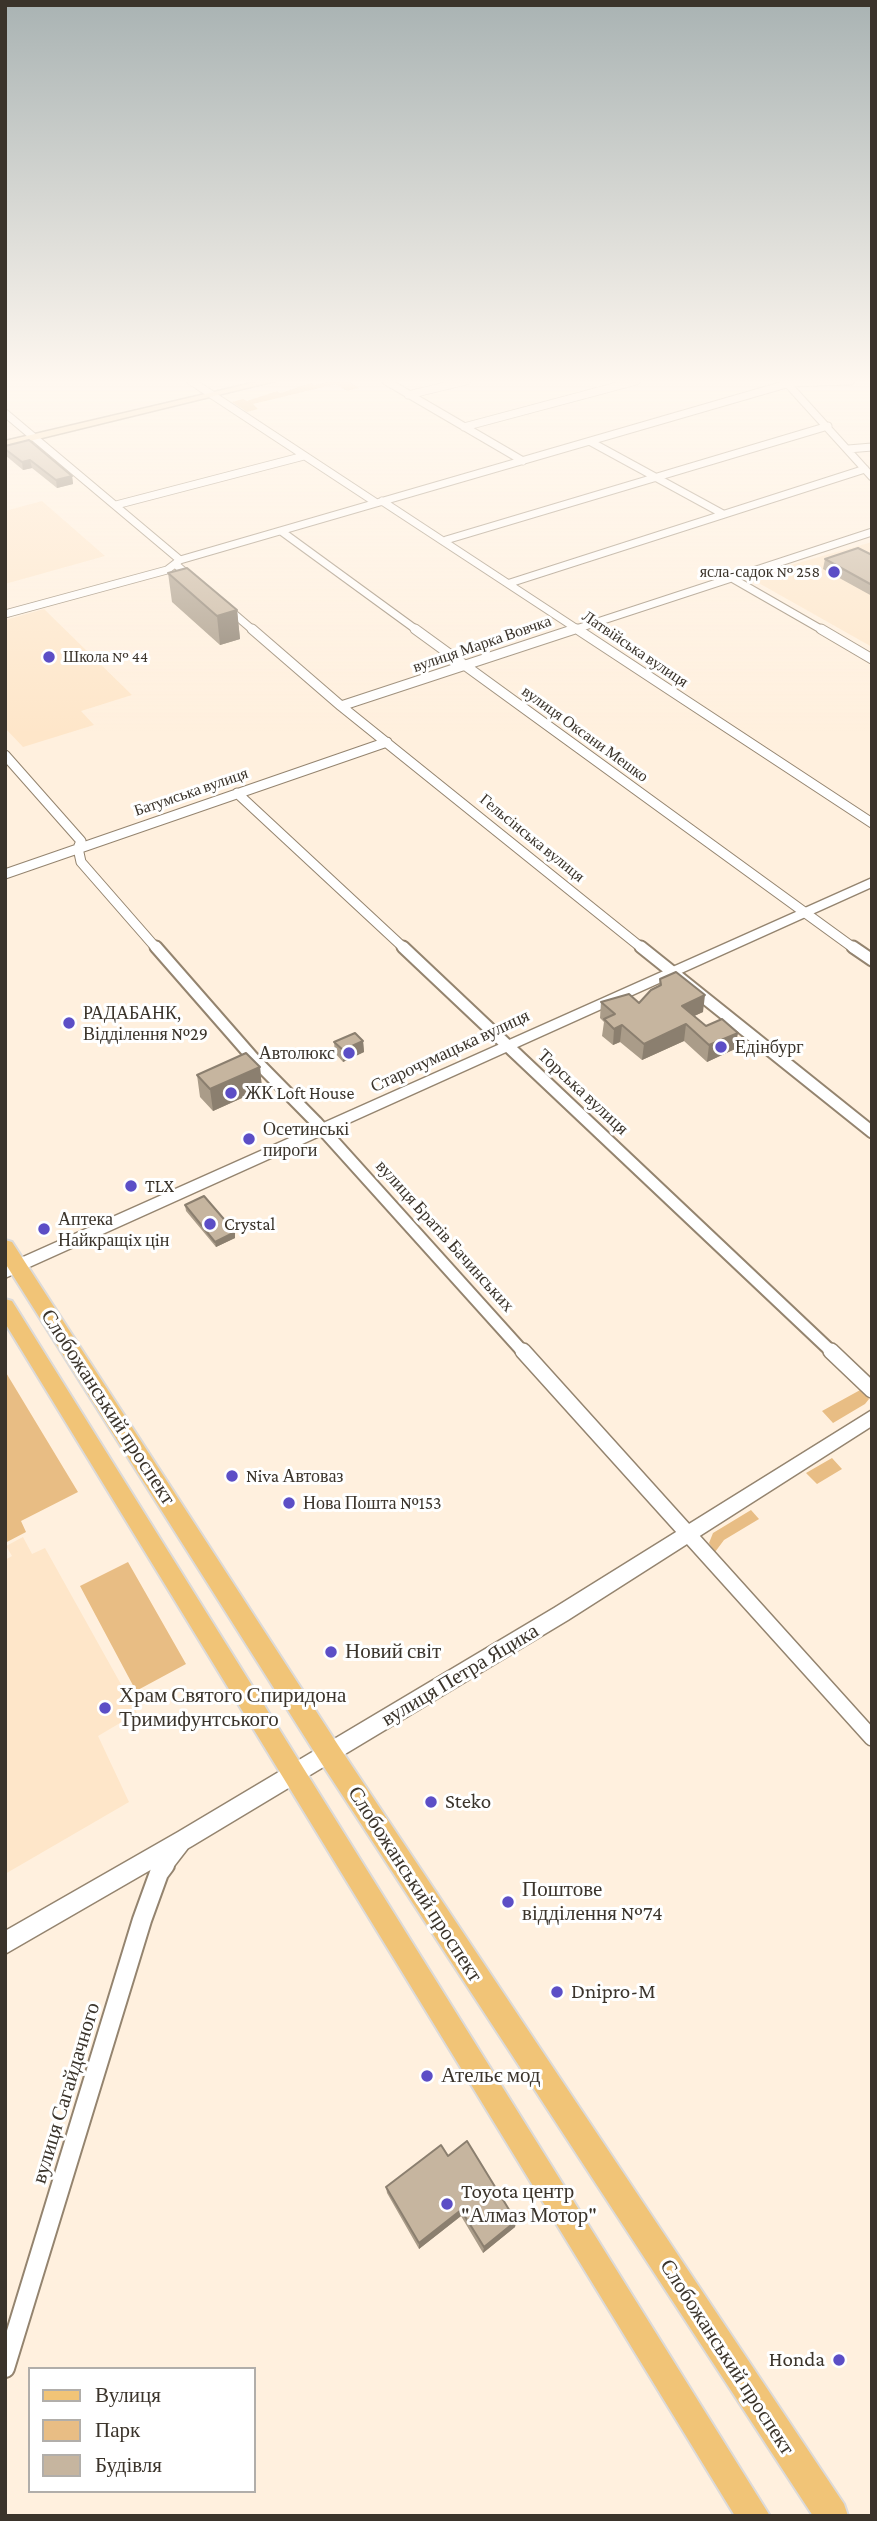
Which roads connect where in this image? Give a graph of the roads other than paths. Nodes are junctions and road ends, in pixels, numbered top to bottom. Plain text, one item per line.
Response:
1 (108, 499) edge
2 (140, 499) edge
3 (375, 499) edge
4 (387, 499) edge
5 (586, 499) edge
6 (694, 499) edge
7 (771, 499) edge
8 (379, 501) junction
9 (116, 505) junction
10 (723, 514) junction
11 (281, 531) junction
12 (872, 532) edge
13 (446, 540) junction
14 (178, 562) junction
15 (730, 577) junction
16 (510, 583) junction
17 (200, 585) edge
18 (220, 603) edge
19 (5, 614) edge
20 (576, 627) junction
21 (872, 659) edge
22 (465, 665) junction
23 (341, 706) junction
24 (387, 742) junction
25 (5, 755) edge
26 (237, 793) junction
27 (872, 823) edge
28 (78, 848) junction
29 (5, 874) edge
30 (872, 882) edge
31 (804, 913) junction
32 (872, 960) edge
33 (674, 971) junction
34 (508, 1045) junction
35 (323, 1130) junction
36 (872, 1132) edge
37 (10, 1262) edge
38 (5, 1306) edge
39 (872, 1390) edge
40 (872, 1417) edge
41 (688, 1535) junction
42 (872, 1738) edge
43 (329, 1753) junction
44 (296, 1773) junction
45 (185, 1839) junction
46 (5, 1943) edge
47 (5, 2368) edge
48 (754, 2516) edge
49 (832, 2516) edge

1 - 9 street
2 - 9 street
3 - 8 street, Латвійська вулиця
4 - 8 street
5 - 13 street
6 - 10 street
7 - 10 street
8 - 11 street
8 - 13 street, Латвійська вулиця
9 - 14 street
10 - 16 street
11 - 14 street
11 - 22 street, вулиця Оксани Мешко
12 - 15 street, вулиця Марка Вовчка
13 - 16 street, Латвійська вулиця
14 - 17 street
14 - 19 street
15 - 20 street, вулиця Марка Вовчка
15 - 21 street
16 - 20 street, Латвійська вулиця
18 - 23 street, Гельсінська вулиця
20 - 22 street, вулиця Марка Вовчка
20 - 27 street, Латвійська вулиця
22 - 23 street, вулиця Марка Вовчка
22 - 31 street, вулиця Оксани Мешко
23 - 24 street, Гельсінська вулиця
24 - 26 street, Батумська вулиця
24 - 33 street, Гельсінська вулиця
25 - 28 street, вулиця Братів Бачинських
26 - 28 street, Батумська вулиця
26 - 34 street, Торська вулиця
28 - 29 street, Батумська вулиця
28 - 35 street, вулиця Братів Бачинських
30 - 31 street, Старочумацька вулиця
31 - 32 street, вулиця Оксани Мешко
31 - 33 street, Старочумацька вулиця
33 - 34 street, Старочумацька вулиця
33 - 36 street, Гельсінська вулиця
34 - 35 street, Старочумацька вулиця
34 - 39 street, Торська вулиця
35 - 37 street, Старочумацька вулиця
35 - 41 street, вулиця Братів Бачинських
37 - 43 main road, Слобожанський проспект
38 - 44 main road, Слобожанський проспект
40 - 41 street, вулиця Петра Яцика
41 - 42 street, вулиця Братів Бачинських
41 - 43 street, вулиця Петра Яцика
43 - 44 street, вулиця Петра Яцика
43 - 49 main road, Слобожанський проспект
44 - 45 street, вулиця Петра Яцика
44 - 48 main road, Слобожанський проспект
45 - 46 street, вулиця Петра Яцика
45 - 47 street, вулиця Сагайдачного

